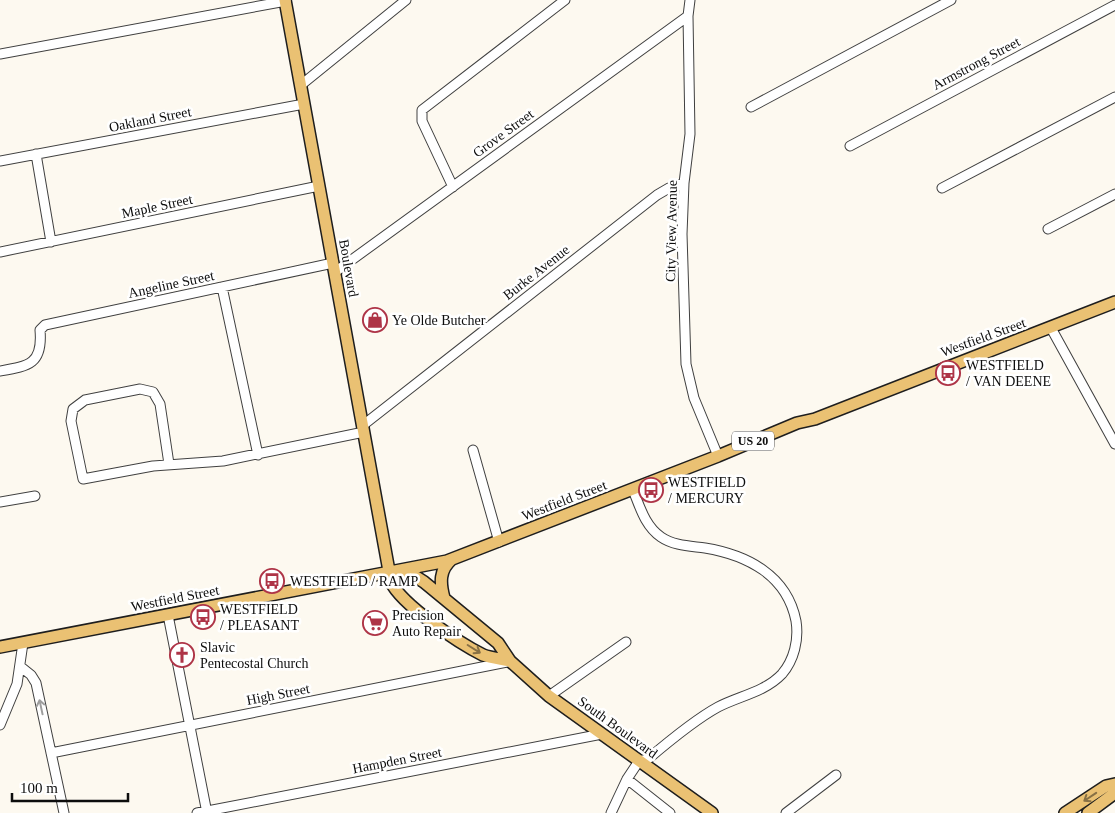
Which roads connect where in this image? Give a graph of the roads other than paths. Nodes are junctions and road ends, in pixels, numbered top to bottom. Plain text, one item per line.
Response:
1 (286, 0) edge
2 (406, 0) edge
3 (565, 0) edge
4 (690, 0) edge
5 (951, 0) edge
6 (1115, 5) edge
7 (688, 16) junction
8 (0, 54) edge
9 (301, 85) junction
10 (1115, 98) edge
11 (304, 104) junction
12 (751, 107) dead end
13 (850, 146) dead end
14 (36, 154) junction
15 (0, 161) edge
16 (684, 183) junction
17 (319, 186) junction
18 (453, 187) junction
19 (942, 188) dead end
20 (1115, 194) edge
21 (1048, 229) dead end
22 (52, 242) junction
23 (0, 252) edge
24 (334, 268) junction
25 (222, 287) junction
26 (1115, 302) edge
27 (1051, 328) junction
28 (0, 371) edge
29 (363, 429) junction
30 (1115, 444) edge
31 (473, 450) dead end
32 (258, 455) junction
33 (718, 456) junction
34 (170, 464) junction
35 (633, 490) junction
36 (35, 496) dead end
37 (0, 502) edge
38 (499, 542) junction
39 (454, 558) junction
40 (389, 571) junction
41 (444, 598) junction
42 (168, 615) junction
43 (626, 642) dead end
44 (23, 643) junction
45 (0, 647) edge
46 (510, 661) junction
47 (21, 667) junction
48 (549, 696) junction
49 (0, 725) edge
50 (190, 726) junction
51 (602, 734) junction
52 (52, 753) junction
53 (639, 761) junction
54 (836, 775) dead end
55 (627, 779) junction
56 (1115, 784) edge
57 (1115, 793) edge
58 (207, 812) edge
59 (64, 813) edge
60 (197, 813) edge
61 (611, 813) edge
62 (670, 813) edge
63 (712, 813) edge
64 (786, 813) edge
65 (1066, 813) edge
66 (1088, 813) edge

1 - 8 street
1 - 9 main road, Boulevard
2 - 9 street
3 - 18 street
4 - 7 street, City View Avenue
5 - 12 street
6 - 13 street, Armstrong Street
7 - 16 street, City View Avenue
7 - 18 street, Grove Street
9 - 11 main road, Boulevard
10 - 19 street
11 - 14 street, Oakland Street
11 - 17 main road, Boulevard
14 - 15 street, Oakland Street
14 - 22 street
16 - 29 street, Burke Avenue
16 - 33 street, City View Avenue
17 - 22 street, Maple Street
17 - 24 main road, Boulevard
18 - 24 street, Grove Street
20 - 21 street
22 - 23 street, Maple Street
24 - 25 street, Angeline Street
24 - 29 main road, Boulevard
25 - 28 street, Angeline Street
25 - 32 street
26 - 27 main road, Westfield Street / US 20
27 - 30 street
27 - 33 main road, Westfield Street / US 20
29 - 32 street
29 - 40 main road, Boulevard
31 - 38 street
32 - 34 street
33 - 35 main road, Westfield Street / US 20
34 - 34 street
35 - 38 main road, Westfield Street / US 20
35 - 53 street
36 - 37 street
38 - 39 main road, Westfield Street / US 20
39 - 40 main road, Westfield Street / US 20
39 - 41 main road
40 - 41 main road, South Boulevard
40 - 42 main road, Westfield Street / US 20
40 -> 46 main road, South Boulevard
41 - 46 main road, South Boulevard
42 - 44 main road, Westfield Street / US 20
42 - 50 street
43 - 48 street
44 - 45 main road, Westfield Street / US 20
44 - 47 street
46 - 48 main road, South Boulevard
46 - 50 street, High Street
47 - 49 street
52 -> 47 street
48 - 51 main road, South Boulevard
50 - 52 street, High Street
50 - 58 street
51 - 53 main road, South Boulevard
51 - 58 street, Hampden Street
52 - 59 street
53 - 55 street
53 - 63 main road, South Boulevard
54 - 64 street
55 - 61 street
55 - 62 street
56 -> 65 main road
57 - 66 main road
58 - 60 street, Hampden Street

